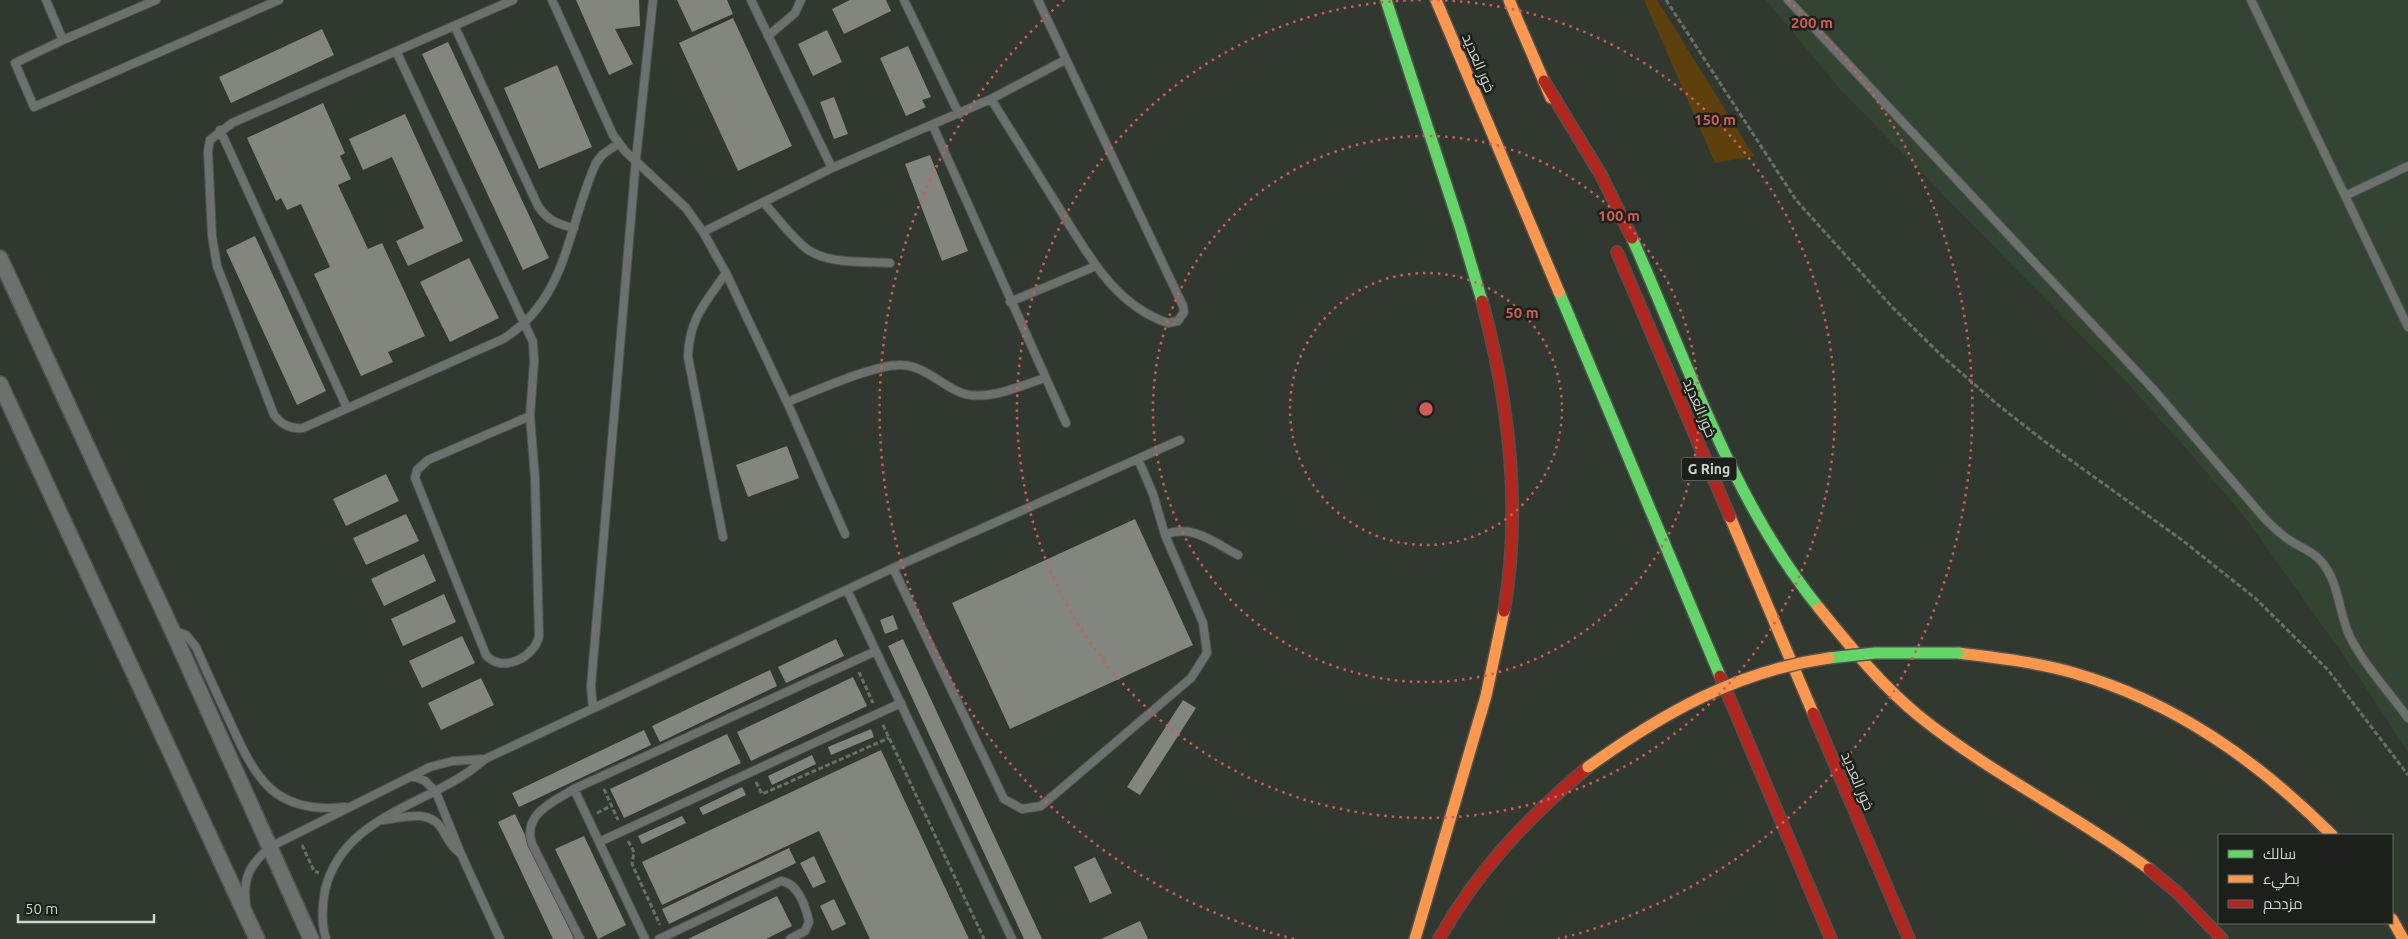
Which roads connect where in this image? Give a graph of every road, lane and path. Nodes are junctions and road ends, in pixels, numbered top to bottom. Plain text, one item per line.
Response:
1 (46, 0) edge
2 (156, 0) edge
3 (279, 0) edge
4 (513, 0) edge
5 (552, 0) edge
6 (653, 0) edge
7 (751, 0) edge
8 (801, 0) edge
9 (904, 0) edge
10 (1038, 0) edge
11 (1386, 0) edge
12 (1436, 0) edge
13 (1509, 0) edge
14 (1666, 0) edge
15 (1788, 0) edge
16 (2251, 0) edge
17 (455, 27) junction
18 (768, 36) junction
19 (63, 40) junction
20 (396, 53) junction
21 (1065, 60) junction
22 (1544, 81) junction
23 (991, 99) junction
24 (959, 114) junction
25 (933, 126) junction
26 (220, 130) junction
27 (618, 143) junction
28 (636, 159) junction
29 (1579, 163) dead end
30 (2408, 166) edge
31 (832, 168) junction
32 (2345, 196) junction
33 (764, 203) junction
34 (574, 228) junction
35 (703, 232) junction
36 (1610, 237) dead end
37 (0, 258) edge
38 (890, 263) dead end
39 (1096, 266) junction
40 (726, 273) junction
41 (1010, 302) junction
42 (525, 323) junction
43 (2408, 327) edge
44 (1045, 378) junction
45 (0, 384) edge
46 (787, 402) junction
47 (347, 408) junction
48 (530, 416) junction
49 (1066, 423) dead end
50 (1180, 440) dead end
51 (1138, 459) junction
52 (845, 534) dead end
53 (1166, 535) junction
54 (723, 537) dead end
55 (1238, 555) dead end
56 (893, 568) junction
57 (847, 590) junction
58 (172, 630) junction
59 (876, 651) junction
60 (855, 662) junction
61 (901, 703) junction
62 (593, 708) junction
63 (878, 714) junction
64 (2408, 718) edge
65 (889, 738) junction
66 (485, 759) junction
67 (751, 773) junction
68 (2408, 775) edge
69 (413, 776) junction
70 (599, 777) junction
71 (574, 789) junction
72 (436, 792) junction
73 (350, 806) junction
74 (382, 820) junction
75 (623, 832) junction
76 (2331, 834) edge
77 (599, 842) junction
78 (270, 847) junction
79 (461, 854) junction
80 (248, 920) junction
81 (2393, 921) edge
82 (662, 937) edge
83 (257, 939) edge
84 (311, 939) edge
85 (326, 939) edge
86 (500, 939) edge
87 (580, 939) edge
88 (645, 939) edge
89 (790, 939) edge
90 (984, 939) edge
91 (1012, 939) edge
92 (1415, 939) edge
93 (1438, 939) edge
94 (1831, 939) edge
95 (1909, 939) edge
96 (2222, 939) edge
97 (2403, 939) edge

1 - 19 lane
2 - 19 lane
3 - 19 lane
4 - 17 lane
5 - 27 lane
6 - 28 lane
7 - 18 lane
8 - 18 lane
9 - 24 lane
10 - 21 lane
11 - 92 highway
12 - 94 highway, خور العديد
13 - 22 highway
14 - 68 path
15 - 64 lane
16 - 32 lane
17 - 20 lane
17 - 34 lane
18 - 31 lane
20 - 26 lane
20 - 42 lane
21 - 23 lane
21 - 39 lane
22 - 29 highway
22 - 96 highway
23 - 24 lane
23 - 39 lane
24 - 25 lane
25 - 31 lane
25 - 41 lane
26 - 47 lane
26 - 47 lane
27 - 28 lane
27 - 34 lane
28 - 35 lane
28 - 62 lane
30 - 32 lane
31 - 33 lane
32 - 43 lane
33 - 35 lane
33 - 38 lane
34 - 42 lane
35 - 40 lane
36 - 95 highway, خور العديد / G Ring
37 - 58 street
39 - 41 lane
40 - 46 lane
40 - 54 lane
41 - 44 lane
42 - 47 lane
42 - 48 lane
44 - 46 lane
44 - 49 lane
45 - 80 street
46 - 52 lane
48 - 48 lane
50 - 51 lane
51 - 53 lane
51 - 56 lane
53 - 55 lane
53 - 56 lane
56 - 57 lane
57 - 59 lane
57 - 62 lane
58 - 73 lane
58 - 78 street
59 - 60 lane
59 - 61 lane
60 - 63 path
60 - 70 lane
61 - 63 lane
61 - 91 lane
62 - 66 lane
63 - 65 path
63 - 67 lane
65 - 67 path
65 - 90 path
66 - 69 lane
66 - 72 lane
67 - 75 lane
69 - 72 lane
69 - 73 lane
70 - 71 lane
70 - 75 path
71 - 77 lane
71 - 87 lane
72 - 74 lane
72 - 79 lane
73 - 78 lane
74 - 79 lane
74 - 85 lane
75 - 77 lane
75 - 82 path
76 - 93 highway, bridge
77 - 88 lane
78 - 80 lane
78 - 84 street
79 - 86 lane
80 - 83 street
81 - 97 highway
82 - 89 lane

